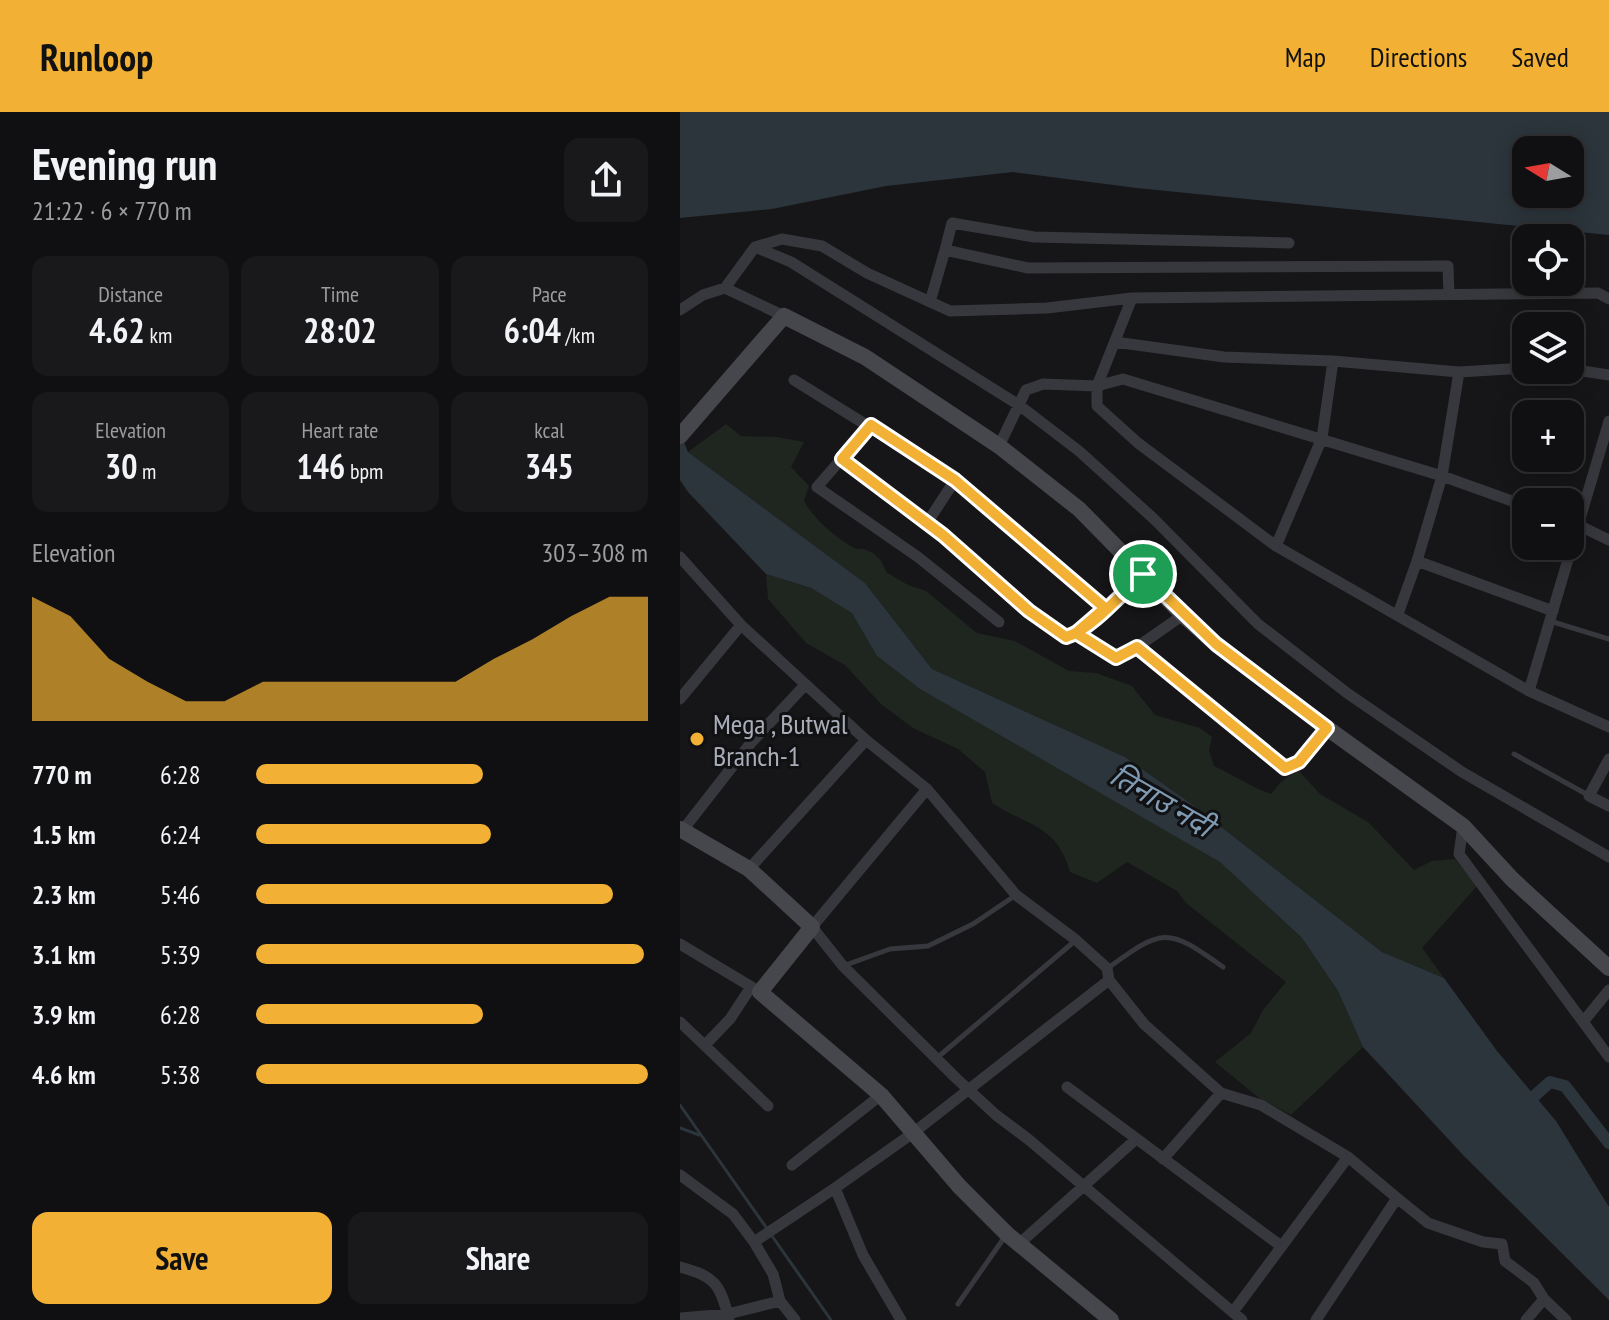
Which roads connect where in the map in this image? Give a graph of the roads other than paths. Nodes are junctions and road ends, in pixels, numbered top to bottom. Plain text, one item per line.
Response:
1 (1289, 243) dead end
2 (755, 247) junction
3 (945, 250) junction
4 (725, 288) junction
5 (1449, 295) junction
6 (1132, 298) junction
7 (1609, 299) edge
8 (930, 302) junction
9 (680, 310) edge
10 (784, 316) junction
11 (1115, 342) junction
12 (1333, 361) junction
13 (1512, 369) edge
14 (1584, 371) edge
15 (1459, 372) junction
16 (1609, 375) edge
17 (794, 380) dead end
18 (1097, 386) junction
19 (1019, 405) junction
20 (871, 425) junction
21 (1608, 427) edge
22 (680, 436) edge
23 (1322, 438) junction
24 (999, 446) junction
25 (842, 459) junction
26 (1442, 476) junction
27 (955, 480) junction
28 (1584, 495) edge
29 (1512, 501) edge
30 (927, 523) junction
31 (1584, 528) edge
32 (1609, 540) edge
33 (1276, 546) junction
34 (681, 560) edge
35 (1565, 560) edge
36 (1417, 561) junction
37 (1143, 574) junction
38 (1105, 608) junction
39 (1398, 614) junction
40 (1183, 615) junction
41 (1551, 616) junction
42 (999, 622) dead end
43 (741, 625) junction
44 (1076, 633) junction
45 (1609, 639) edge
46 (1137, 647) junction
47 (805, 685) junction
48 (1529, 691) junction
49 (680, 699) edge
50 (1609, 727) edge
51 (1327, 728) junction
52 (866, 740) junction
53 (1514, 754) dead end
54 (1609, 759) edge
55 (927, 789) junction
56 (1589, 796) junction
57 (1609, 806) edge
58 (1463, 826) junction
59 (681, 830) edge
60 (1609, 857) edge
61 (749, 869) junction
62 (1016, 895) junction
63 (812, 927) junction
64 (1076, 940) junction
65 (680, 944) edge
66 (843, 966) junction
67 (1223, 967) dead end
68 (1609, 968) edge
69 (1108, 974) junction
70 (756, 989) junction
71 (1609, 990) edge
72 (680, 1022) edge
73 (1583, 1022) junction
74 (706, 1044) junction
75 (937, 1057) junction
76 (1609, 1057) edge
77 (1067, 1087) dead end
78 (967, 1088) junction
79 (1221, 1093) junction
80 (881, 1095) junction
81 (768, 1106) dead end
82 (913, 1133) junction
83 (1135, 1140) junction
84 (1348, 1157) junction
85 (1163, 1159) junction
86 (792, 1165) dead end
87 (682, 1180) edge
88 (1083, 1187) junction
89 (835, 1188) junction
90 (1397, 1198) junction
91 (1013, 1239) junction
92 (754, 1242) junction
93 (1281, 1246) junction
94 (680, 1267) edge
95 (1544, 1299) junction
96 (780, 1301) junction
97 (958, 1304) dead end
98 (1238, 1316) edge
99 (728, 1317) edge
100 (680, 1318) edge
101 (795, 1320) edge
102 (901, 1320) edge
103 (1111, 1320) edge
104 (1316, 1320) edge
105 (1526, 1320) edge
106 (1566, 1320) edge

1 - 3 street
2 - 4 street
2 - 8 street
2 - 19 street
3 - 5 street
3 - 8 street
4 - 9 street
4 - 10 street
5 - 6 street
5 - 7 street
6 - 8 street
6 - 11 street
10 - 22 main road
10 - 24 main road
11 - 12 street
11 - 18 street
12 - 15 street
12 - 23 street
13 - 15 street
14 - 16 street
15 - 26 street
17 - 20 street
18 - 19 street
18 - 23 street
18 - 33 street
19 - 24 street
19 - 60 street
20 - 25 street
20 - 27 street
21 - 28 street
23 - 26 street
23 - 33 street
24 - 37 main road
25 - 30 street
25 - 42 street
26 - 29 street
26 - 36 street
27 - 30 street
27 - 38 street
30 - 44 street
31 - 32 street
33 - 39 street
34 - 43 street
35 - 41 street
36 - 39 street
36 - 41 street
37 - 38 street
37 - 40 main road
38 - 44 street
39 - 48 street
40 - 46 street
40 - 51 main road
41 - 45 lane
41 - 48 street
43 - 47 street
43 - 49 street
44 - 46 street
46 - 51 street
47 - 52 street
47 - 59 street
48 - 50 street
51 - 58 main road
52 - 55 street
52 - 61 street
53 - 56 lane
54 - 56 street
55 - 62 street
55 - 63 street
56 - 57 street
58 - 68 main road
58 - 73 street
59 - 61 main road
61 - 63 main road
62 - 64 street
62 - 66 lane
63 - 66 street
63 - 70 main road
64 - 69 street
64 - 75 lane
65 - 70 street
66 - 75 street
67 - 69 lane
69 - 78 street
69 - 79 street
70 - 74 street
70 - 80 main road
71 - 73 street
72 - 74 street
73 - 76 street
74 - 81 street
75 - 78 street
77 - 83 street
78 - 82 street
78 - 88 street
79 - 84 street
79 - 85 street
80 - 82 main road
80 - 86 street
82 - 89 street
82 - 91 main road
83 - 85 street
83 - 88 street
84 - 90 street
84 - 93 street
85 - 93 street
87 - 92 street
88 - 91 street
88 - 98 street
89 - 92 street
89 - 102 street
90 - 95 street
90 - 104 street
91 - 97 lane
91 - 103 main road
92 - 96 street
93 - 98 street
94 - 99 street
95 - 105 street
95 - 106 street
96 - 99 street
96 - 101 street
99 - 100 street

